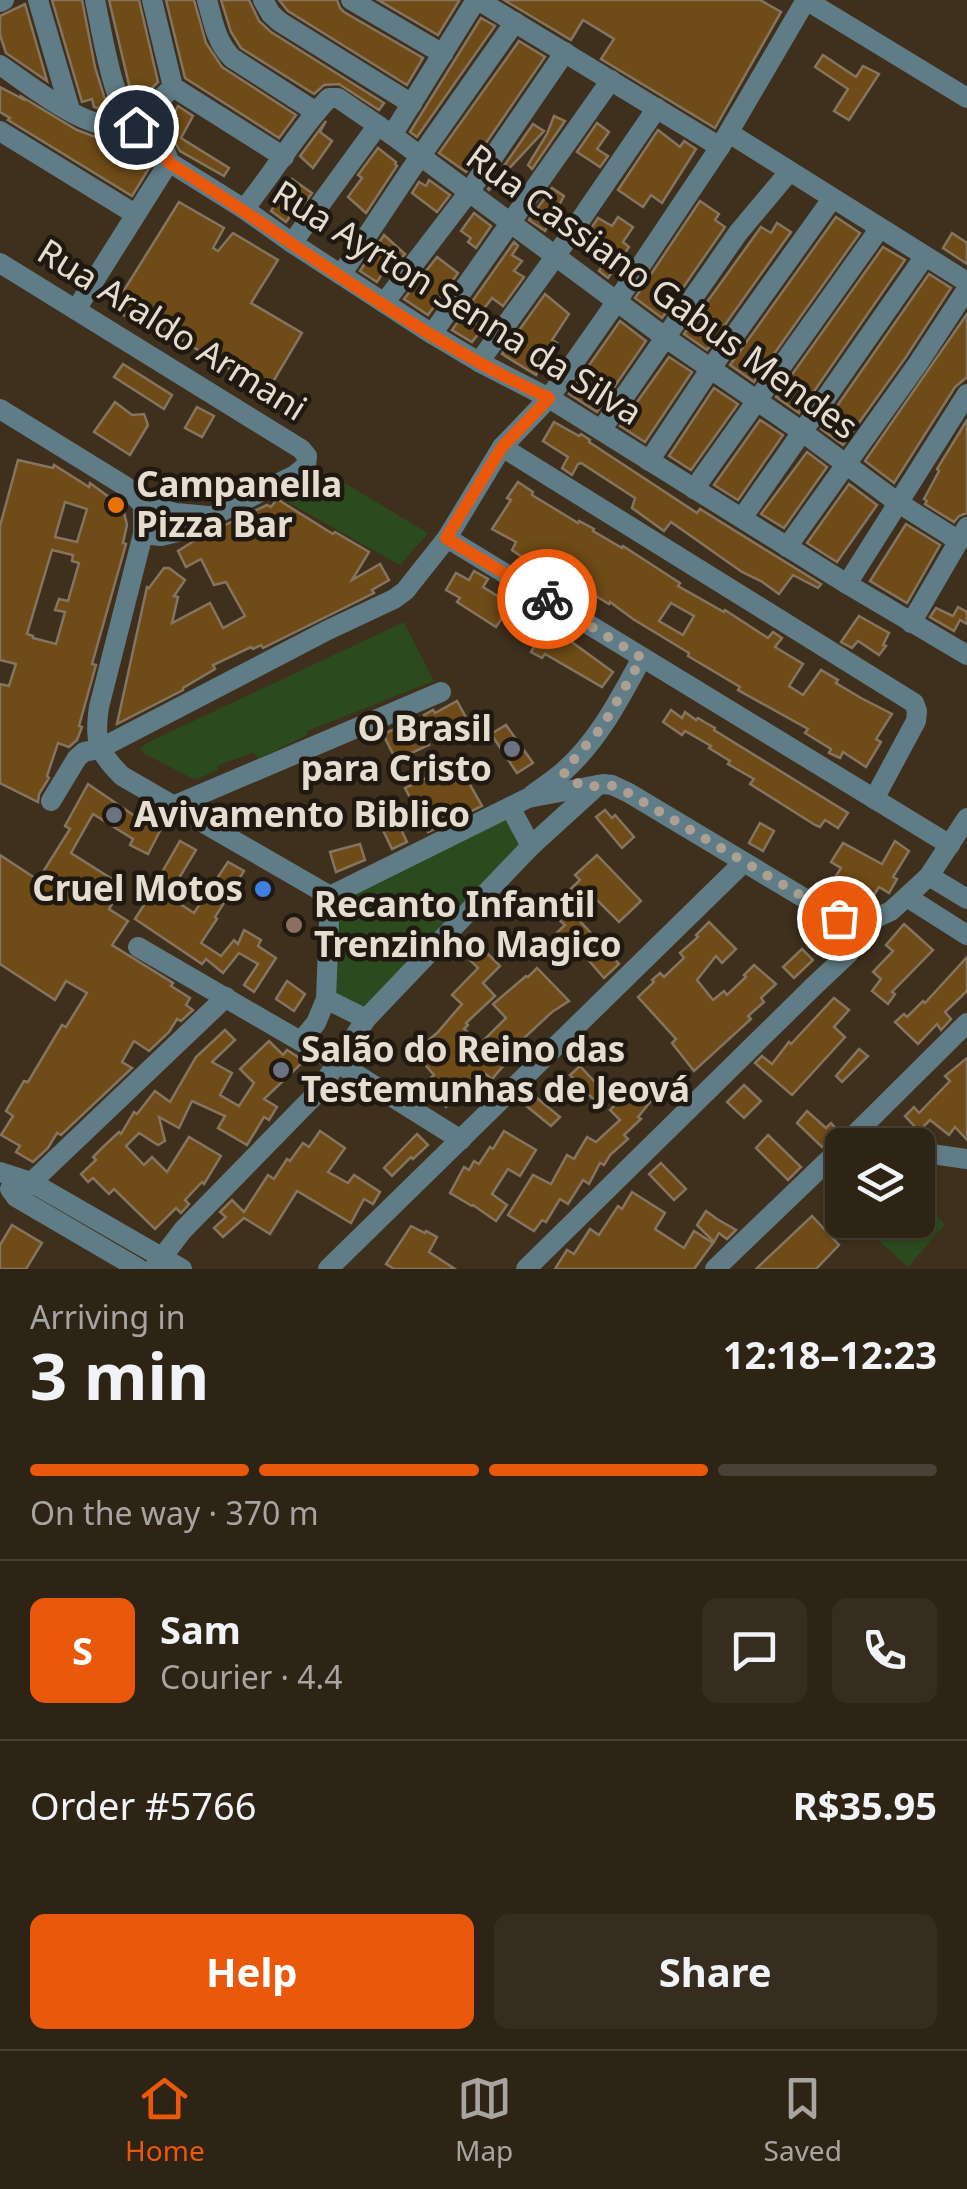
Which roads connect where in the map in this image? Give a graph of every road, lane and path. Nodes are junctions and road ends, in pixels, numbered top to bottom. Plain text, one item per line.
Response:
1 (38, 0) edge
2 (95, 0) edge
3 (152, 0) edge
4 (207, 0) edge
5 (262, 0) edge
6 (351, 0) edge
7 (477, 0) edge
8 (806, 0) edge
9 (515, 22) junction
10 (565, 52) junction
11 (443, 54) junction
12 (0, 64) edge
13 (611, 80) junction
14 (173, 87) junction
15 (967, 98) edge
16 (412, 104) junction
17 (322, 105) junction
18 (657, 108) junction
19 (70, 110) junction
20 (132, 123) junction
21 (385, 130) junction
22 (0, 131) edge
23 (725, 140) junction
24 (284, 157) junction
25 (420, 157) junction
26 (168, 162) junction
27 (788, 172) junction
28 (469, 192) junction
29 (832, 199) junction
30 (244, 209) junction
31 (135, 214) junction
32 (510, 224) junction
33 (880, 228) junction
34 (292, 243) junction
35 (925, 256) junction
36 (555, 257) junction
37 (0, 262) edge
38 (341, 275) junction
39 (967, 286) edge
40 (617, 301) junction
41 (384, 304) junction
42 (77, 308) junction
43 (432, 334) junction
44 (666, 338) junction
45 (479, 362) junction
46 (710, 368) junction
47 (967, 394) edge
48 (549, 398) junction
49 (756, 400) junction
50 (1, 412) edge
51 (601, 430) junction
52 (802, 431) junction
53 (502, 447) junction
54 (649, 461) junction
55 (845, 464) junction
56 (694, 489) junction
57 (897, 502) junction
58 (143, 505) junction
59 (210, 516) junction
60 (742, 518) junction
61 (143, 534) junction
62 (963, 534) edge
63 (446, 538) junction
64 (787, 547) junction
65 (847, 584) junction
66 (911, 622) junction
67 (966, 651) edge
68 (642, 658) junction
69 (440, 692) dead end
70 (99, 749) junction
71 (564, 771) junction
72 (592, 786) junction
73 (874, 799) junction
74 (51, 801) dead end
75 (519, 802) junction
76 (172, 806) junction
77 (967, 818) edge
78 (950, 845) junction
79 (531, 846) junction
80 (742, 862) junction
81 (928, 876) junction
82 (330, 896) junction
83 (907, 897) junction
84 (967, 899) edge
85 (867, 922) junction
86 (967, 935) edge
87 (138, 947) dead end
88 (226, 998) junction
89 (326, 999) junction
90 (366, 1019) junction
91 (967, 1023) edge
92 (301, 1042) junction
93 (338, 1063) junction
94 (861, 1128) edge
95 (461, 1140) junction
96 (935, 1155) edge
97 (967, 1160) edge
98 (825, 1164) edge
99 (0, 1174) edge
100 (24, 1190) junction
101 (86, 1233) junction
102 (157, 1263) edge
103 (139, 1269) edge
104 (182, 1269) edge
105 (328, 1269) edge
106 (526, 1269) edge
107 (715, 1269) edge

1 - 19 street
2 - 20 street
3 - 14 street
4 - 17 street, Rua Cassiano Gabus Mendes
5 - 16 street
6 - 11 street
7 - 9 street
7 - 11 street
8 - 15 street
8 - 23 street
9 - 10 street
9 - 25 street
10 - 13 street
10 - 28 street
11 - 16 street
12 - 19 street
13 - 18 street
13 - 32 street
14 - 20 street
14 - 24 street
16 - 21 street
17 - 21 street, Rua Cassiano Gabus Mendes
17 - 24 street
18 - 23 street
18 - 36 street
19 - 20 street
20 - 26 street, Rua Ayrton Senna da Silva
21 - 25 street, Rua Cassiano Gabus Mendes
21 - 34 street
22 - 31 street
23 - 27 street
23 - 40 street
24 - 30 street
25 - 28 street, Rua Cassiano Gabus Mendes
25 - 38 street
26 - 30 street, Rua Ayrton Senna da Silva
26 - 31 street
27 - 29 street
27 - 44 street
28 - 32 street, Rua Cassiano Gabus Mendes
28 - 41 street
29 - 33 street
29 - 46 street
30 - 34 street, Rua Ayrton Senna da Silva
31 - 42 street
32 - 36 street, Rua Cassiano Gabus Mendes
32 - 43 street
33 - 35 street
33 - 49 street
34 - 38 street, Rua Ayrton Senna da Silva
35 - 39 street
35 - 52 street
36 - 40 street, Rua Cassiano Gabus Mendes
36 - 45 street
37 - 42 street, Rua Araldo Armani
38 - 41 street, Rua Ayrton Senna da Silva
39 - 55 street
40 - 44 street, Rua Cassiano Gabus Mendes
40 - 48 street
41 - 43 street, Rua Ayrton Senna da Silva
42 - 59 street, Rua Araldo Armani
43 - 45 street, Rua Ayrton Senna da Silva
44 - 46 street, Rua Cassiano Gabus Mendes
44 - 51 street
45 - 48 street, Rua Ayrton Senna da Silva
46 - 49 street, Rua Cassiano Gabus Mendes
46 - 54 street
47 - 57 street
48 - 51 street, Rua Ayrton Senna da Silva
48 - 53 street
49 - 52 street, Rua Cassiano Gabus Mendes
49 - 56 street
50 - 58 street
51 - 54 street, Rua Ayrton Senna da Silva
52 - 55 street, Rua Cassiano Gabus Mendes
52 - 60 street
53 - 63 street
53 - 73 street
54 - 56 street, Rua Ayrton Senna da Silva
55 - 57 street, Rua Cassiano Gabus Mendes
55 - 64 street
56 - 60 street, Rua Ayrton Senna da Silva
57 - 62 street, Rua Cassiano Gabus Mendes
57 - 65 street
58 - 59 street
58 - 61 street
59 - 61 street
60 - 64 street, Rua Ayrton Senna da Silva
61 - 70 street
62 - 66 street
63 - 68 street
63 - 70 street
64 - 65 street, Rua Ayrton Senna da Silva
65 - 66 street, Rua Ayrton Senna da Silva
66 - 67 street, Rua Ayrton Senna da Silva
68 - 71 street
68 - 73 street
69 - 76 street
70 - 74 street
70 - 76 street
71 - 72 street
71 - 75 street
72 - 75 street
72 - 79 street
72 - 80 street
73 - 78 street
75 - 79 street
75 - 82 street
76 - 82 street
77 - 78 street
78 - 81 street
79 - 90 street
80 - 85 street
80 - 95 street
81 - 83 street
81 - 84 street
82 - 89 street
83 - 85 street
83 - 86 street
85 - 106 street
87 - 88 street
88 - 92 street
88 - 100 street
89 - 90 street
89 - 92 street
90 - 93 street
91 - 94 street
92 - 93 street
93 - 95 street
93 - 102 street
95 - 105 street
96 - 97 street
98 - 107 street
99 - 100 street
100 - 101 street
101 - 102 street
101 - 103 street
102 - 104 street

